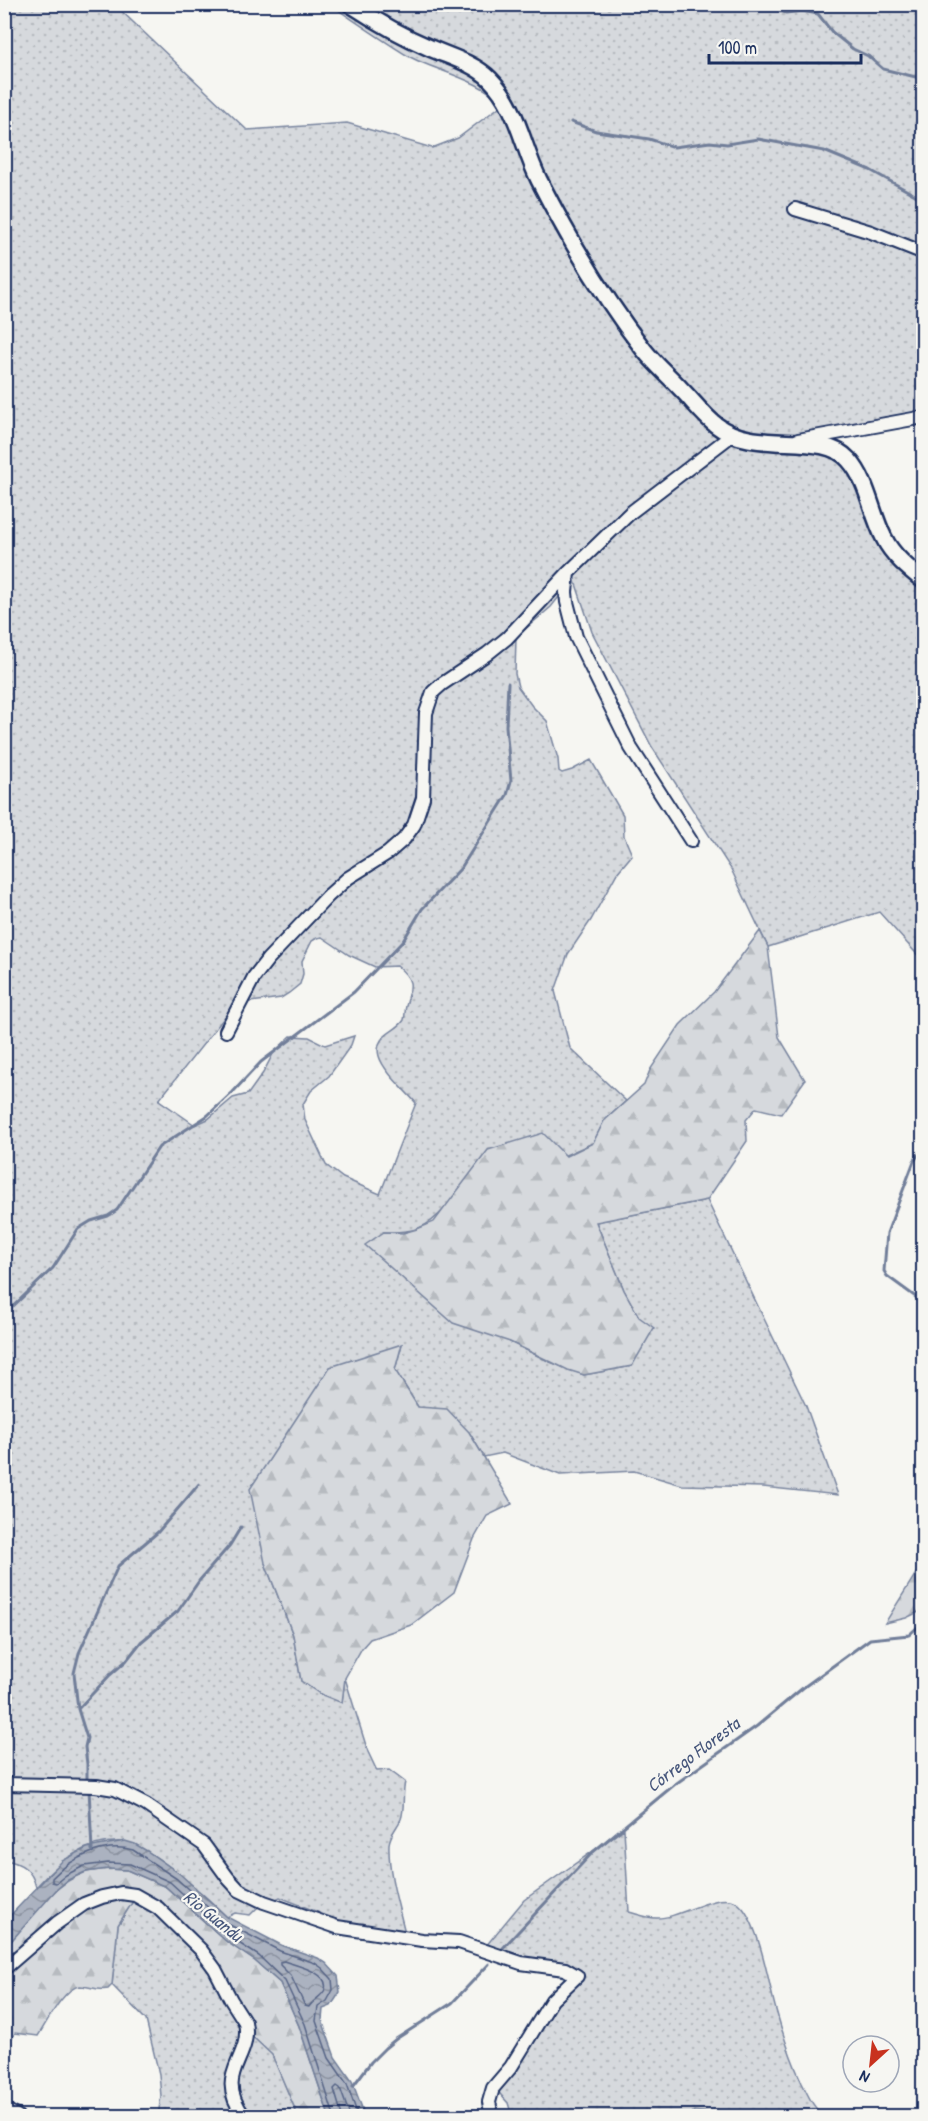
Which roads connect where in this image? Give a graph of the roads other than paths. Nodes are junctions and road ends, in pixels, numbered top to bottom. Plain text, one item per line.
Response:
1 (350, 4) edge
2 (795, 209) dead end
3 (924, 253) edge
4 (924, 417) edge
5 (732, 435) junction
6 (787, 443) junction
7 (568, 573) junction
8 (924, 581) edge
9 (691, 841) dead end
10 (226, 1031) dead end
11 (4, 1784) edge
12 (4, 1969) edge
13 (4, 2109) edge
14 (17, 2116) edge
15 (244, 2116) edge
16 (492, 2116) edge

1 - 5 main road
2 - 3 street
4 - 6 street
5 - 6 main road
5 - 7 street
6 - 8 main road
7 - 9 street
7 - 10 street
11 - 16 street
12 - 15 street
13 - 14 street

